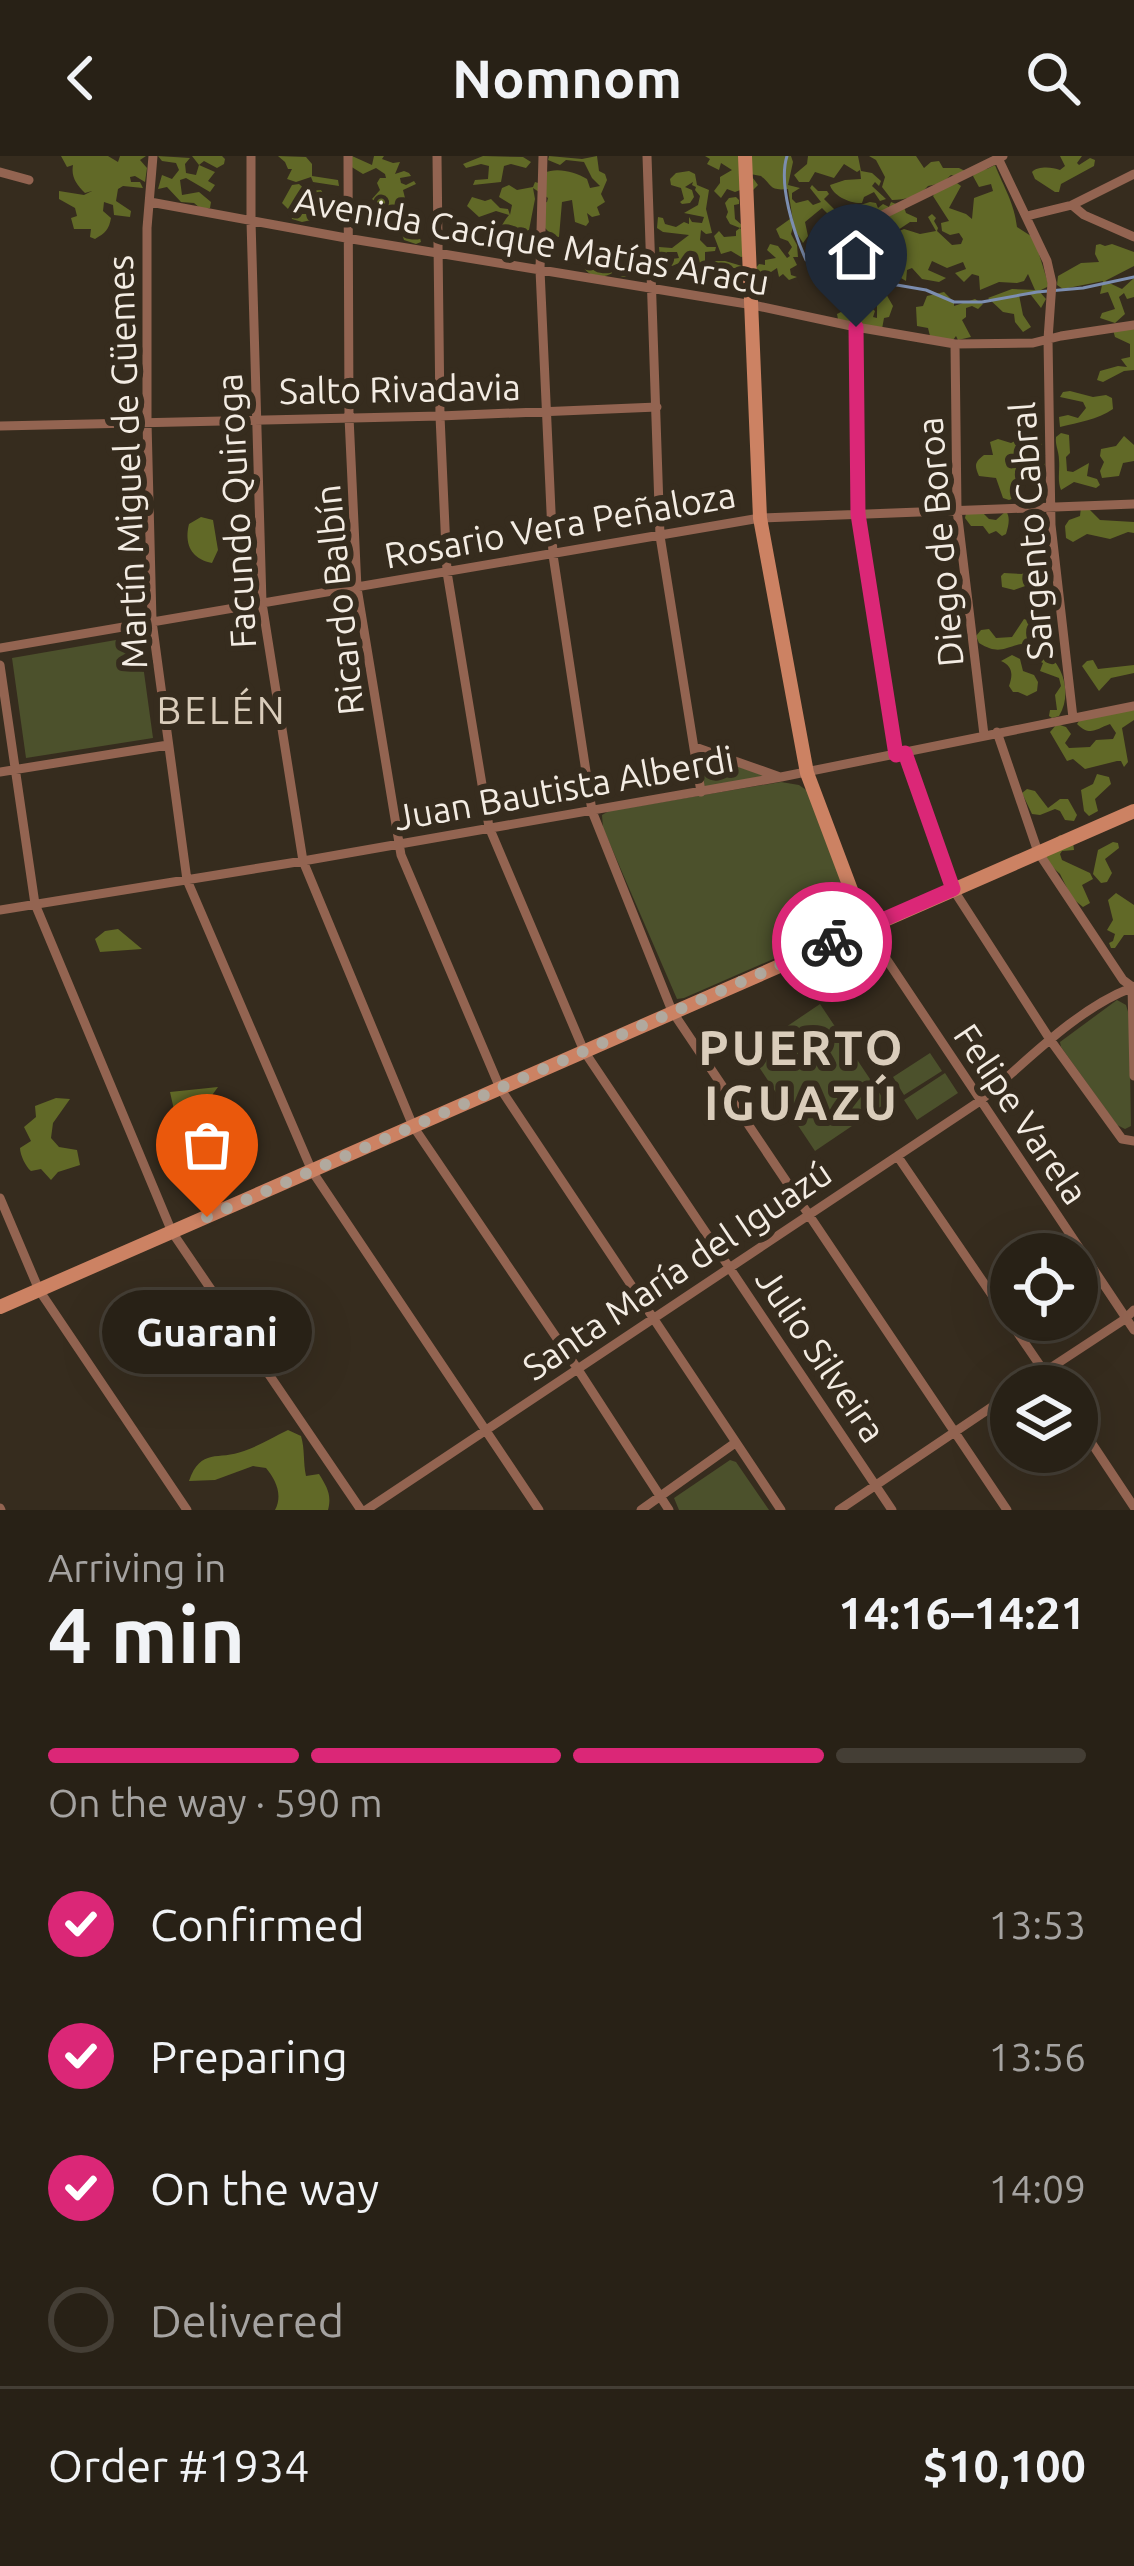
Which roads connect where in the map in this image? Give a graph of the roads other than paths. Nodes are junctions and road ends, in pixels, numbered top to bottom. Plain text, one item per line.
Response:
1 (153, 156) edge
2 (251, 156) edge
3 (348, 156) edge
4 (437, 156) edge
5 (543, 156) edge
6 (647, 156) edge
7 (745, 156) edge
8 (999, 157) edge
9 (0, 172) edge
10 (1134, 174) edge
11 (29, 180) dead end
12 (150, 202) junction
13 (1072, 205) junction
14 (1027, 216) junction
15 (251, 221) junction
16 (1134, 237) edge
17 (346, 238) junction
18 (833, 239) dead end
19 (437, 251) junction
20 (540, 270) junction
21 (653, 290) junction
22 (753, 305) junction
23 (1134, 326) edge
24 (856, 327) junction
25 (1048, 340) junction
26 (955, 344) junction
27 (657, 407) junction
28 (546, 412) junction
29 (440, 416) junction
30 (349, 417) junction
31 (256, 419) junction
32 (147, 422) junction
33 (0, 426) edge
34 (1134, 504) edge
35 (1051, 506) junction
36 (957, 510) junction
37 (858, 514) junction
38 (760, 518) junction
39 (660, 536) junction
40 (553, 555) junction
41 (448, 572) junction
42 (357, 588) junction
43 (262, 603) junction
44 (152, 621) junction
45 (0, 648) edge
46 (0, 665) edge
47 (1134, 706) edge
48 (1073, 718) junction
49 (990, 734) junction
50 (168, 745) junction
51 (694, 747) junction
52 (900, 754) junction
53 (15, 769) junction
54 (0, 772) edge
55 (807, 773) junction
56 (782, 777) junction
57 (701, 792) junction
58 (592, 811) junction
59 (1134, 811) edge
60 (489, 827) junction
61 (399, 844) junction
62 (1038, 852) junction
63 (303, 861) junction
64 (187, 880) junction
65 (953, 889) junction
66 (35, 904) junction
67 (0, 910) edge
68 (865, 928) junction
69 (1133, 986) edge
70 (671, 1011) junction
71 (1051, 1040) junction
72 (584, 1051) junction
73 (1134, 1076) edge
74 (500, 1088) junction
75 (980, 1102) junction
76 (413, 1126) junction
77 (1134, 1141) edge
78 (898, 1156) junction
79 (312, 1171) junction
80 (0, 1198) edge
81 (809, 1215) junction
82 (172, 1232) junction
83 (731, 1268) junction
84 (39, 1290) junction
85 (0, 1307) edge
86 (1130, 1314) edge
87 (652, 1319) junction
88 (1134, 1330) edge
89 (1039, 1365) edge
90 (1054, 1365) edge
91 (578, 1368) junction
92 (990, 1408) edge
93 (485, 1431) junction
94 (955, 1431) junction
95 (735, 1443) junction
96 (1098, 1453) edge
97 (876, 1486) junction
98 (660, 1497) junction
99 (1134, 1509) edge
100 (187, 1510) edge
101 (363, 1510) edge
102 (539, 1510) edge
103 (641, 1510) edge
104 (669, 1510) edge
105 (781, 1510) edge
106 (839, 1510) edge
107 (892, 1510) edge
108 (1007, 1510) edge

1 - 12 street, Martín Miguel de Güemes
2 - 15 street, Facundo Quiroga
3 - 17 street, Ricardo Balbín
4 - 19 street, Julio Silveira
5 - 20 street
6 - 21 street
7 - 22 main road
8 - 14 street
8 - 18 street
9 - 11 street
10 - 13 street
12 - 15 street, Avenida Cacique Matías Aracu
12 - 32 street, Martín Miguel de Güemes
13 - 14 street
13 - 16 street
14 - 25 street, Sargento Cabral
15 - 17 street, Avenida Cacique Matías Aracu
15 - 31 street, Facundo Quiroga
17 - 19 street, Avenida Cacique Matías Aracu
17 - 30 street, Ricardo Balbín
19 - 20 street, Avenida Cacique Matías Aracu
19 - 29 street, Julio Silveira
20 - 21 street, Avenida Cacique Matías Aracu
20 - 28 street
21 - 22 street, Avenida Cacique Matías Aracu
21 - 27 street
22 - 24 street, Avenida Cacique Matías Aracu
22 - 38 main road
23 - 25 street, Avenida Cacique Matías Aracu
24 - 26 street, Avenida Cacique Matías Aracu
24 - 37 street
25 - 26 street, Avenida Cacique Matías Aracu
25 - 35 street, Sargento Cabral
26 - 36 street, Diego de Boroa
27 - 28 street, Salto Rivadavia
27 - 39 street
28 - 29 street, Salto Rivadavia
28 - 40 street
29 - 30 street, Salto Rivadavia
29 - 41 street, Julio Silveira
30 - 31 street, Salto Rivadavia
30 - 42 street, Ricardo Balbín
31 - 32 street, Salto Rivadavia
31 - 43 street, Facundo Quiroga
32 - 33 street, Salto Rivadavia
32 - 44 street, Martín Miguel de Güemes
34 - 35 street, Rosario Vera Peñaloza
35 - 36 street, Rosario Vera Peñaloza
35 - 48 street, Sargento Cabral
36 - 37 street, Rosario Vera Peñaloza
36 - 49 street, Diego de Boroa
37 - 38 street, Rosario Vera Peñaloza
37 - 52 street
38 - 39 street, Rosario Vera Peñaloza
38 - 55 main road
39 - 40 street, Rosario Vera Peñaloza
39 - 51 street
40 - 41 street, Rosario Vera Peñaloza
40 - 58 street
41 - 42 street, Rosario Vera Peñaloza
41 - 60 street, Julio Silveira
42 - 43 street, Rosario Vera Peñaloza
42 - 61 street, Ricardo Balbín
43 - 44 street, Rosario Vera Peñaloza
43 - 63 street, Facundo Quiroga
44 - 45 street, Rosario Vera Peñaloza
44 - 50 street, Martín Miguel de Güemes
46 - 53 street
47 - 48 street, Juan Bautista Alberdi
48 - 49 street, Juan Bautista Alberdi
49 - 52 street, Juan Bautista Alberdi
49 - 62 street, Diego de Boroa
50 - 53 street
50 - 64 street, Martín Miguel de Güemes
51 - 56 street
51 - 57 street
52 - 55 street, Juan Bautista Alberdi
52 - 65 street
53 - 54 street
53 - 66 street
55 - 56 street, Juan Bautista Alberdi
55 - 68 main road
56 - 57 street, Juan Bautista Alberdi
57 - 58 street, Juan Bautista Alberdi
58 - 60 street, Juan Bautista Alberdi
58 - 70 street
59 - 62 main road
60 - 61 street, Juan Bautista Alberdi
60 - 72 street, Julio Silveira
61 - 63 street, Juan Bautista Alberdi
61 - 74 street, Ricardo Balbín
62 - 65 main road
62 - 69 street, Diego de Boroa
63 - 64 street, Juan Bautista Alberdi
63 - 76 street, Facundo Quiroga
64 - 66 street, Juan Bautista Alberdi
64 - 79 street, Martín Miguel de Güemes
65 - 68 main road
65 - 71 street
66 - 67 street, Juan Bautista Alberdi
66 - 82 street
68 - 70 main road
68 - 75 street, Felipe Varela
69 - 71 street, Santa María del Iguazú
69 - 73 street
70 - 72 main road
70 - 81 street
71 - 75 street, Santa María del Iguazú
71 - 77 street
72 - 74 main road
72 - 83 street, Julio Silveira
74 - 76 main road
74 - 87 street, Ricardo Balbín
75 - 78 street, Santa María del Iguazú
75 - 86 street, Felipe Varela
76 - 79 main road
76 - 91 street, Facundo Quiroga
78 - 81 street, Santa María del Iguazú
78 - 89 street
79 - 82 main road
79 - 93 street, Martín Miguel de Güemes
80 - 84 street
81 - 83 street, Santa María del Iguazú
81 - 94 street
82 - 84 main road
82 - 101 street
83 - 87 street, Santa María del Iguazú
83 - 97 street, Julio Silveira
84 - 85 main road
84 - 100 street
86 - 88 street, Felipe Varela
86 - 90 street
87 - 91 street, Santa María del Iguazú
87 - 95 street, Ricardo Balbín
91 - 93 street, Santa María del Iguazú
91 - 98 street, Facundo Quiroga
92 - 94 street
93 - 101 street, Santa María del Iguazú
93 - 102 street, Martín Miguel de Güemes
94 - 97 street
94 - 108 street
95 - 98 street
95 - 105 street, Ricardo Balbín
96 - 99 street
97 - 106 street
97 - 107 street, Julio Silveira
98 - 103 street
98 - 104 street, Facundo Quiroga

